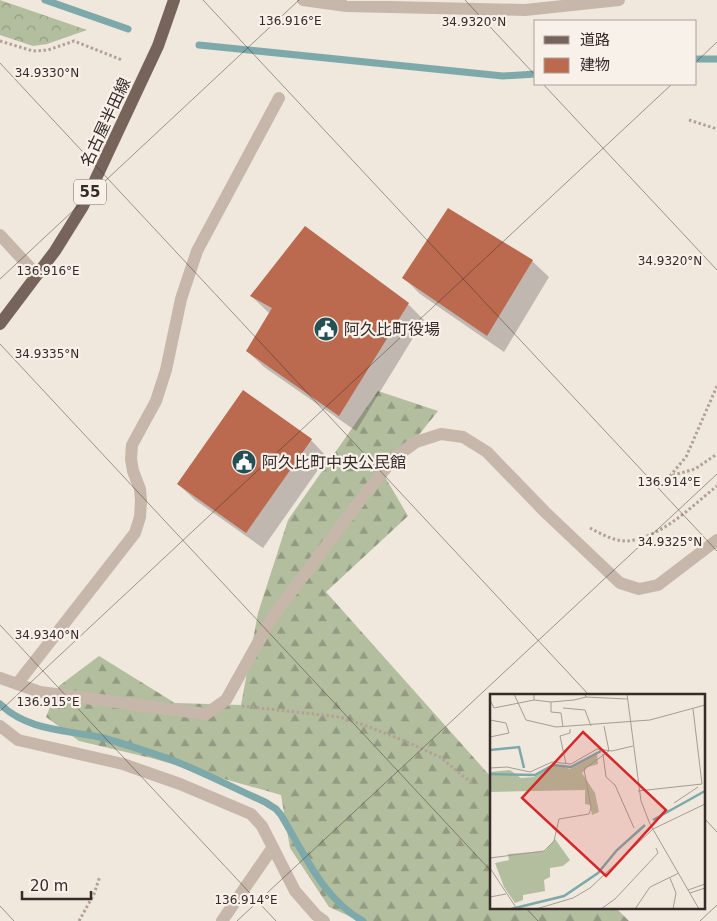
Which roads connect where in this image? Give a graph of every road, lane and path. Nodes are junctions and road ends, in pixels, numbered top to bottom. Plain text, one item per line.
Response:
1 (174, 0) edge
2 (303, 0) edge
3 (619, 0) edge
4 (0, 40) edge
5 (122, 60) dead end
6 (279, 98) dead end
7 (689, 120) dead end
8 (717, 129) edge
9 (0, 235) edge
10 (37, 274) junction
11 (0, 324) edge
12 (717, 386) edge
13 (717, 454) edge
14 (717, 486) edge
15 (588, 527) dead end
16 (717, 540) edge
17 (0, 678) edge
18 (18, 684) junction
19 (226, 700) junction
20 (0, 726) edge
21 (473, 784) dead end
22 (274, 846) junction
23 (100, 876) dead end
24 (79, 921) edge
25 (222, 921) edge
26 (324, 921) edge

1 - 10 main road, 名古屋半田線 / 55
2 - 3 street
4 - 5 path
6 - 18 street
7 - 8 path
9 - 10 street
10 - 11 main road, 名古屋半田線 / 55
12 - 13 path
14 - 15 path
16 - 19 street
17 - 18 street
18 - 19 street
19 - 21 path
20 - 22 street
22 - 25 street
22 - 26 street
23 - 24 path

